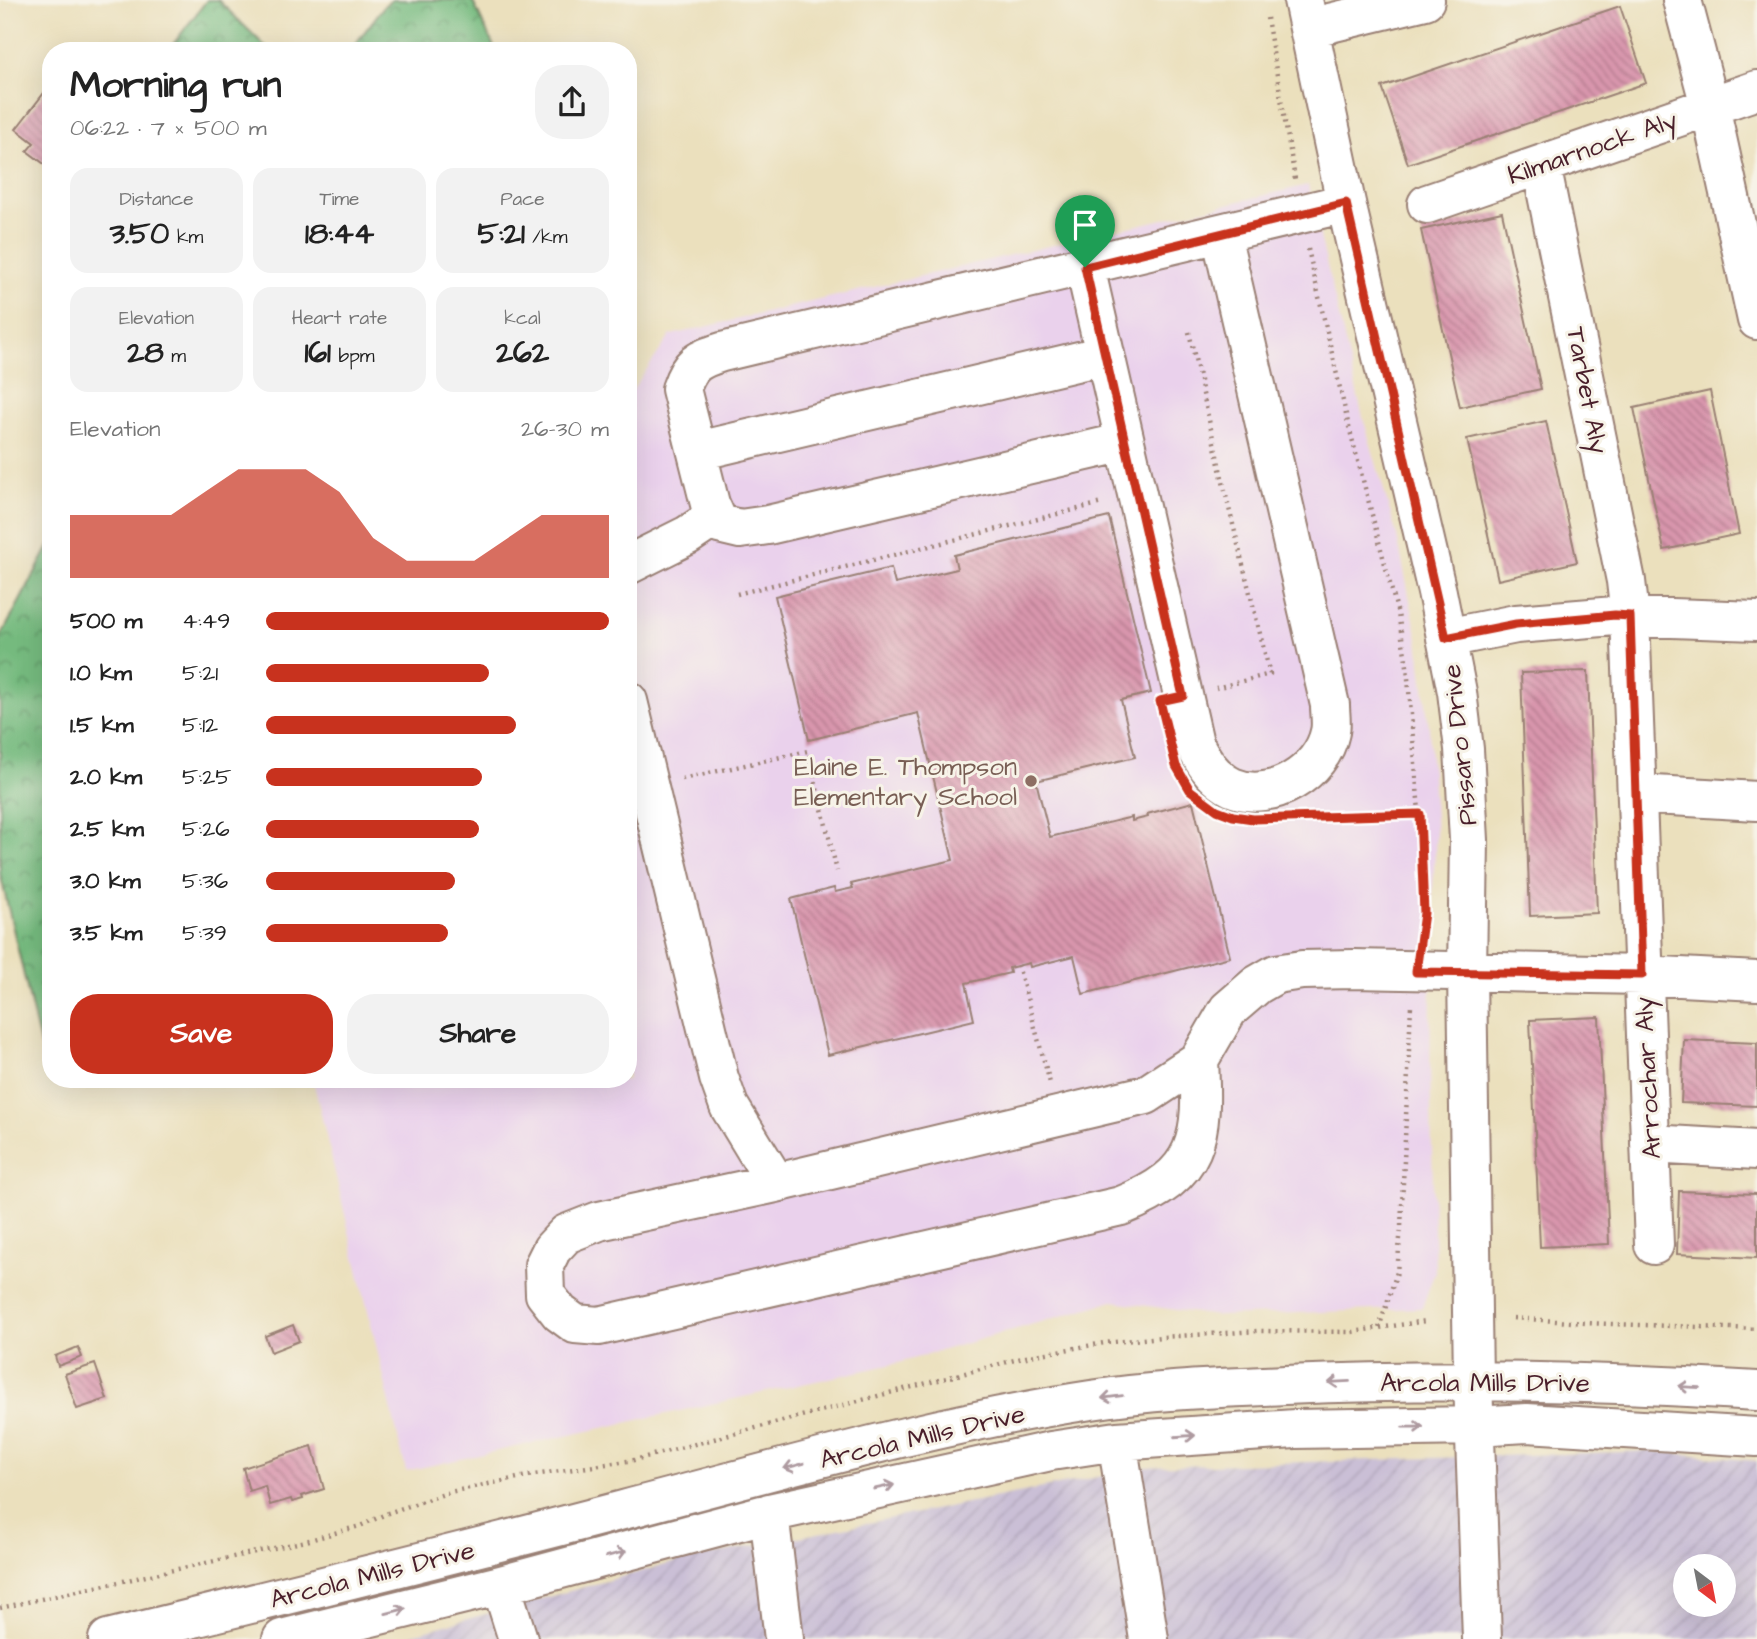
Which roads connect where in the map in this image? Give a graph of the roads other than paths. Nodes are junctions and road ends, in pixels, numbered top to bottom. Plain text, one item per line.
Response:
1 (1425, 0) edge
2 (1682, 0) edge
3 (1306, 14) edge
4 (1757, 90) edge
5 (1710, 106) junction
6 (1541, 165) junction
7 (1346, 203) junction
8 (1427, 204) dead end
9 (1221, 234) junction
10 (1085, 267) junction
11 (1757, 320) edge
12 (1105, 355) junction
13 (1125, 442) junction
14 (698, 451) junction
15 (715, 517) junction
16 (637, 560) edge
17 (1630, 616) junction
18 (1757, 621) edge
19 (1446, 638) junction
20 (637, 736) edge
21 (1637, 794) junction
22 (1757, 800) edge
23 (1467, 972) junction
24 (1642, 975) junction
25 (1757, 981) edge
26 (1199, 1060) junction
27 (1650, 1144) junction
28 (1757, 1150) edge
29 (776, 1183) junction
30 (1654, 1245) dead end
31 (1473, 1380) junction
32 (1757, 1391) edge
33 (1475, 1426) junction
34 (1757, 1437) edge
35 (1117, 1441) junction
36 (769, 1513) junction
37 (501, 1585) junction
38 (108, 1639) edge
39 (282, 1639) edge
40 (518, 1639) edge
41 (783, 1639) edge
42 (1149, 1639) edge
43 (1482, 1639) edge

1 - 3 street
2 - 5 street
3 - 7 street, Pissaro Drive
4 - 5 street, Kilmarnock Aly
5 - 6 street, Kilmarnock Aly
5 - 11 street
6 - 8 street, Kilmarnock Aly
6 - 17 street, Tarbet Aly
7 - 9 street
7 - 19 street, Pissaro Drive
9 - 10 street
9 - 13 street
10 - 12 street
10 - 14 street
12 - 13 street
12 - 14 street
13 - 15 street
14 - 15 street
15 - 16 street
17 - 18 street
17 - 19 street
17 - 21 street, Arrochar Aly
19 - 23 street, Pissaro Drive
20 - 29 street
21 - 22 street
21 - 24 street, Arrochar Aly
23 - 24 street
23 - 26 street
23 - 31 street, Pissaro Drive
24 - 25 street
24 - 27 street, Arrochar Aly
26 - 29 street
26 - 29 street
27 - 28 street
27 - 30 street, Arrochar Aly
32 -> 31 street, Arcola Mills Drive
31 - 33 street, Pissaro Drive
31 -> 38 street, Arcola Mills Drive
33 - 34 street, Arcola Mills Drive
35 -> 33 street, Arcola Mills Drive
33 - 43 street, Pissaro Drive
36 -> 35 street, Arcola Mills Drive
35 - 42 street
37 -> 36 street, Arcola Mills Drive
36 - 41 street
39 -> 37 street, Arcola Mills Drive
37 - 40 street

